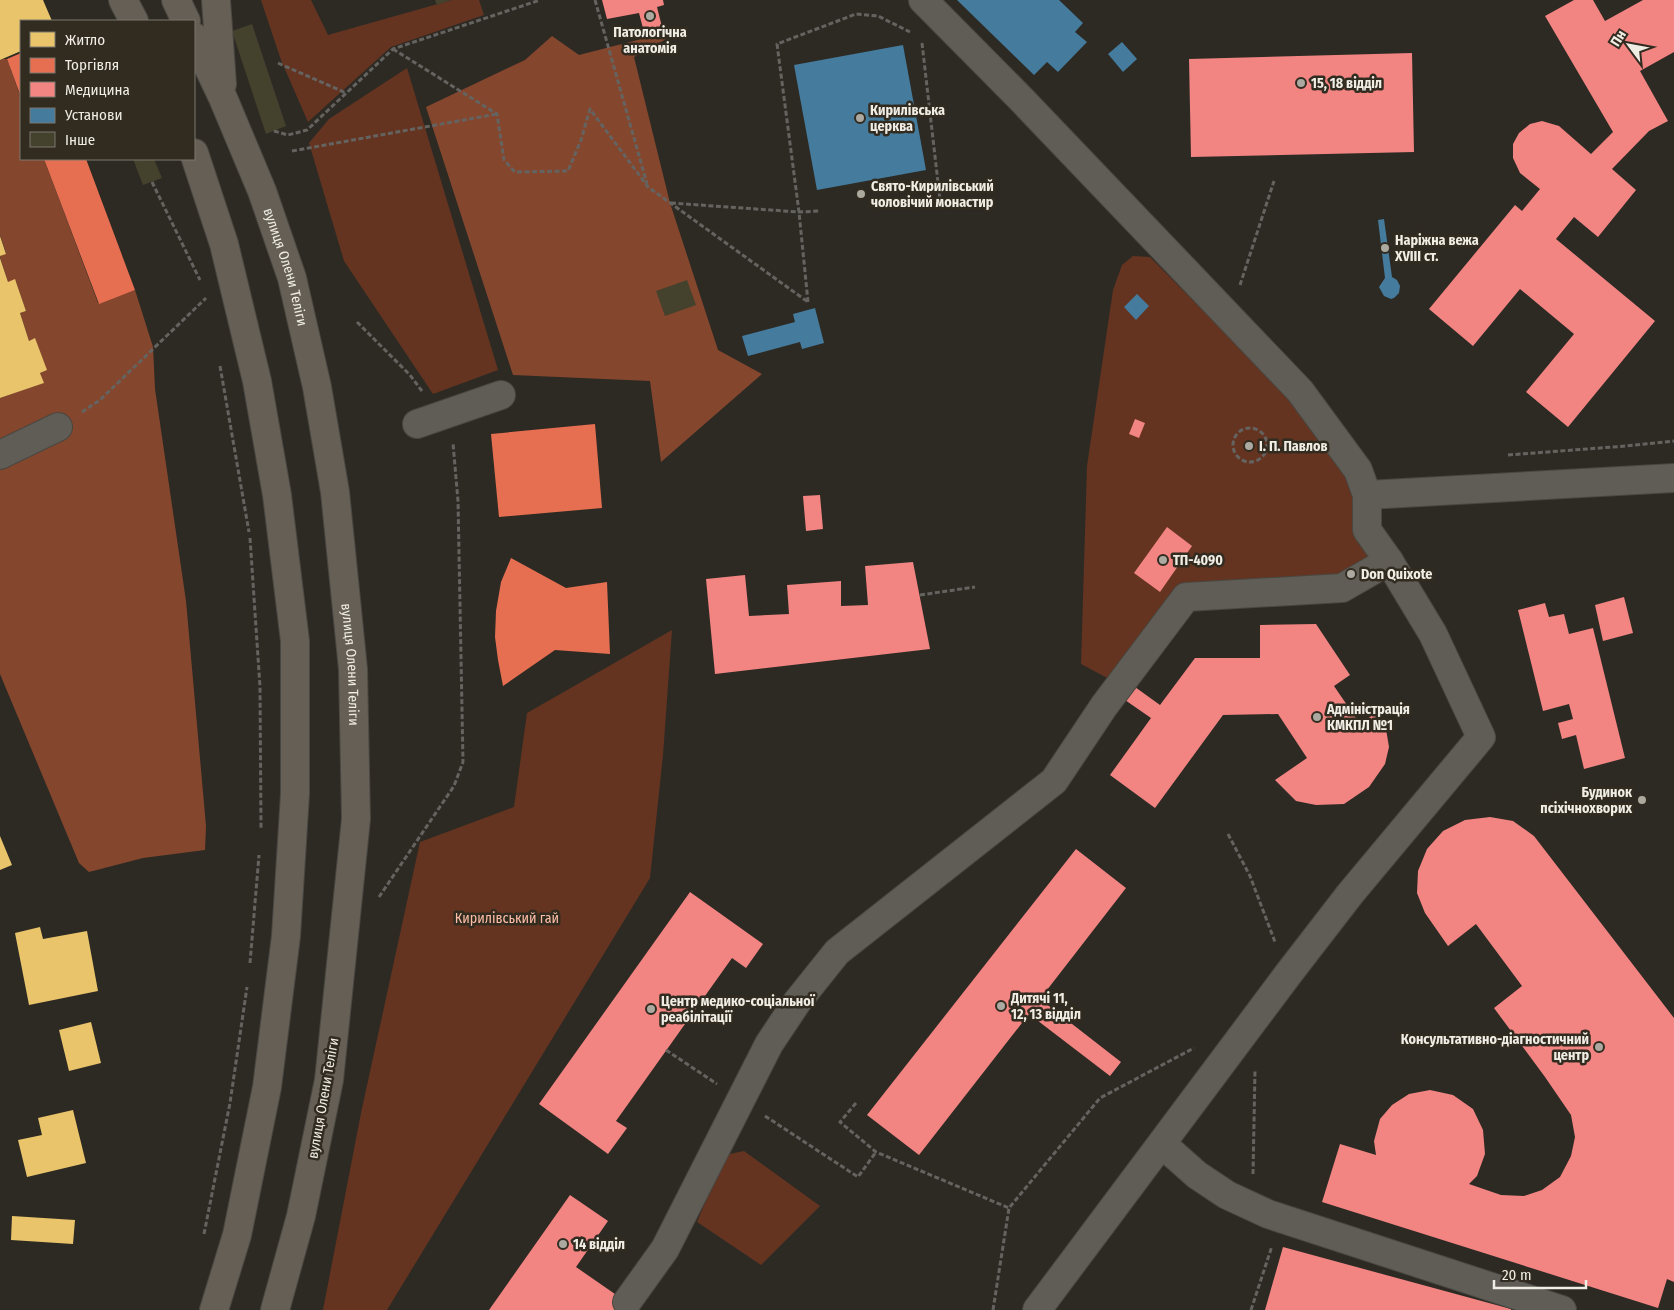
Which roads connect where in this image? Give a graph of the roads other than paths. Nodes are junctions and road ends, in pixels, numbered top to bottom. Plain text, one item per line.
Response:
1 (123, 0) edge
2 (176, 0) edge
3 (216, 0) edge
4 (923, 0) edge
5 (133, 20) edge
6 (186, 20) edge
7 (195, 39) edge
8 (223, 98) junction
9 (195, 156) edge
10 (501, 395) dead end
11 (429, 420) road end
12 (58, 428) road end
13 (0, 454) edge
14 (1674, 478) edge
15 (1367, 495) junction
16 (1389, 561) junction
17 (1162, 1144) junction
18 (627, 1302) dead end
19 (214, 1310) edge
20 (275, 1310) edge
21 (1037, 1310) edge
22 (1562, 1310) edge

1 - 5 main road
2 - 6 main road
3 - 8 main road
4 - 15 lane
7 - 8 main road, вулиця Олени Теліги
8 - 20 main road, вулиця Олени Теліги
9 - 19 main road
10 - 11 lane
12 - 13 lane
14 - 15 lane
15 - 16 lane
16 - 17 lane
16 - 18 lane
17 - 21 lane
17 - 22 lane

